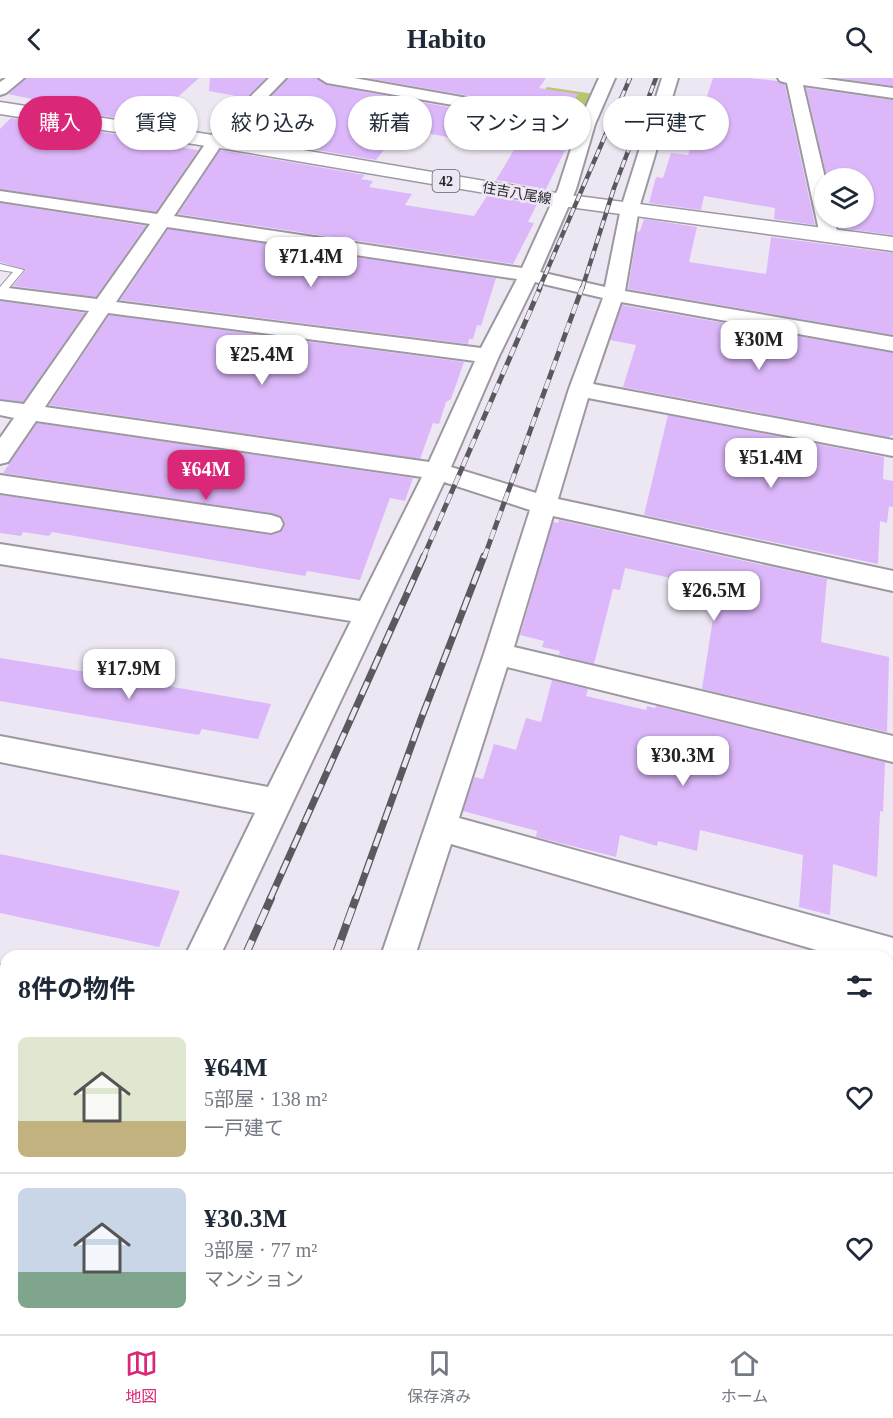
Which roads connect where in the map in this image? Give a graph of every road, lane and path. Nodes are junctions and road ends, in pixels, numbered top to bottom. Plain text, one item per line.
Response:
1 (16, 78) edge
2 (278, 78) edge
3 (327, 78) edge
4 (607, 78) edge
5 (670, 78) edge
6 (790, 79) edge
7 (0, 90) edge
8 (893, 93) edge
9 (260, 96) edge
10 (444, 99) edge
11 (0, 108) edge
12 (591, 115) edge
13 (210, 140) edge
14 (210, 150) edge
15 (269, 150) edge
16 (578, 150) edge
17 (0, 196) edge
18 (562, 200) junction
19 (630, 208) junction
20 (161, 219) junction
21 (829, 235) junction
22 (893, 244) edge
23 (0, 267) edge
24 (529, 275) junction
25 (0, 293) edge
26 (614, 296) junction
27 (104, 307) junction
28 (893, 344) edge
29 (488, 356) junction
30 (580, 389) junction
31 (0, 408) edge
32 (30, 412) junction
33 (893, 448) edge
34 (0, 456) edge
35 (436, 471) junction
36 (0, 484) edge
37 (544, 505) junction
38 (271, 524) dead end
39 (0, 554) edge
40 (893, 581) edge
41 (368, 613) junction
42 (498, 654) junction
43 (893, 748) edge
44 (0, 749) edge
45 (277, 803) junction
46 (442, 827) junction
47 (205, 950) edge
48 (400, 950) edge
49 (875, 950) edge

1 - 7 street
2 - 9 street
3 - 10 street
4 - 12 street
5 - 19 street
6 - 8 street
6 - 21 street
11 - 13 main road, 住吉八尾線 / 42
14 - 20 street
15 - 18 main road, 住吉八尾線 / 42
16 - 18 street
17 - 20 street
18 - 19 main road, 住吉八尾線 / 42
18 - 24 street
19 - 21 main road, 住吉八尾線 / 42
19 - 26 street
20 - 24 street
20 - 27 street
21 - 22 main road, 住吉八尾線 / 42
23 - 25 lane
24 - 26 street
24 - 29 street
25 - 27 street
26 - 28 street
26 - 30 street
27 - 29 street
27 - 32 street
29 - 35 street
30 - 33 street
30 - 37 street
31 - 32 street
32 - 34 street
32 - 35 street
35 - 37 street
35 - 41 street
36 - 38 street
37 - 40 street
37 - 42 street
39 - 41 street
41 - 45 street
42 - 43 street
42 - 46 street
44 - 45 street
45 - 47 street
46 - 48 street
46 - 49 street

